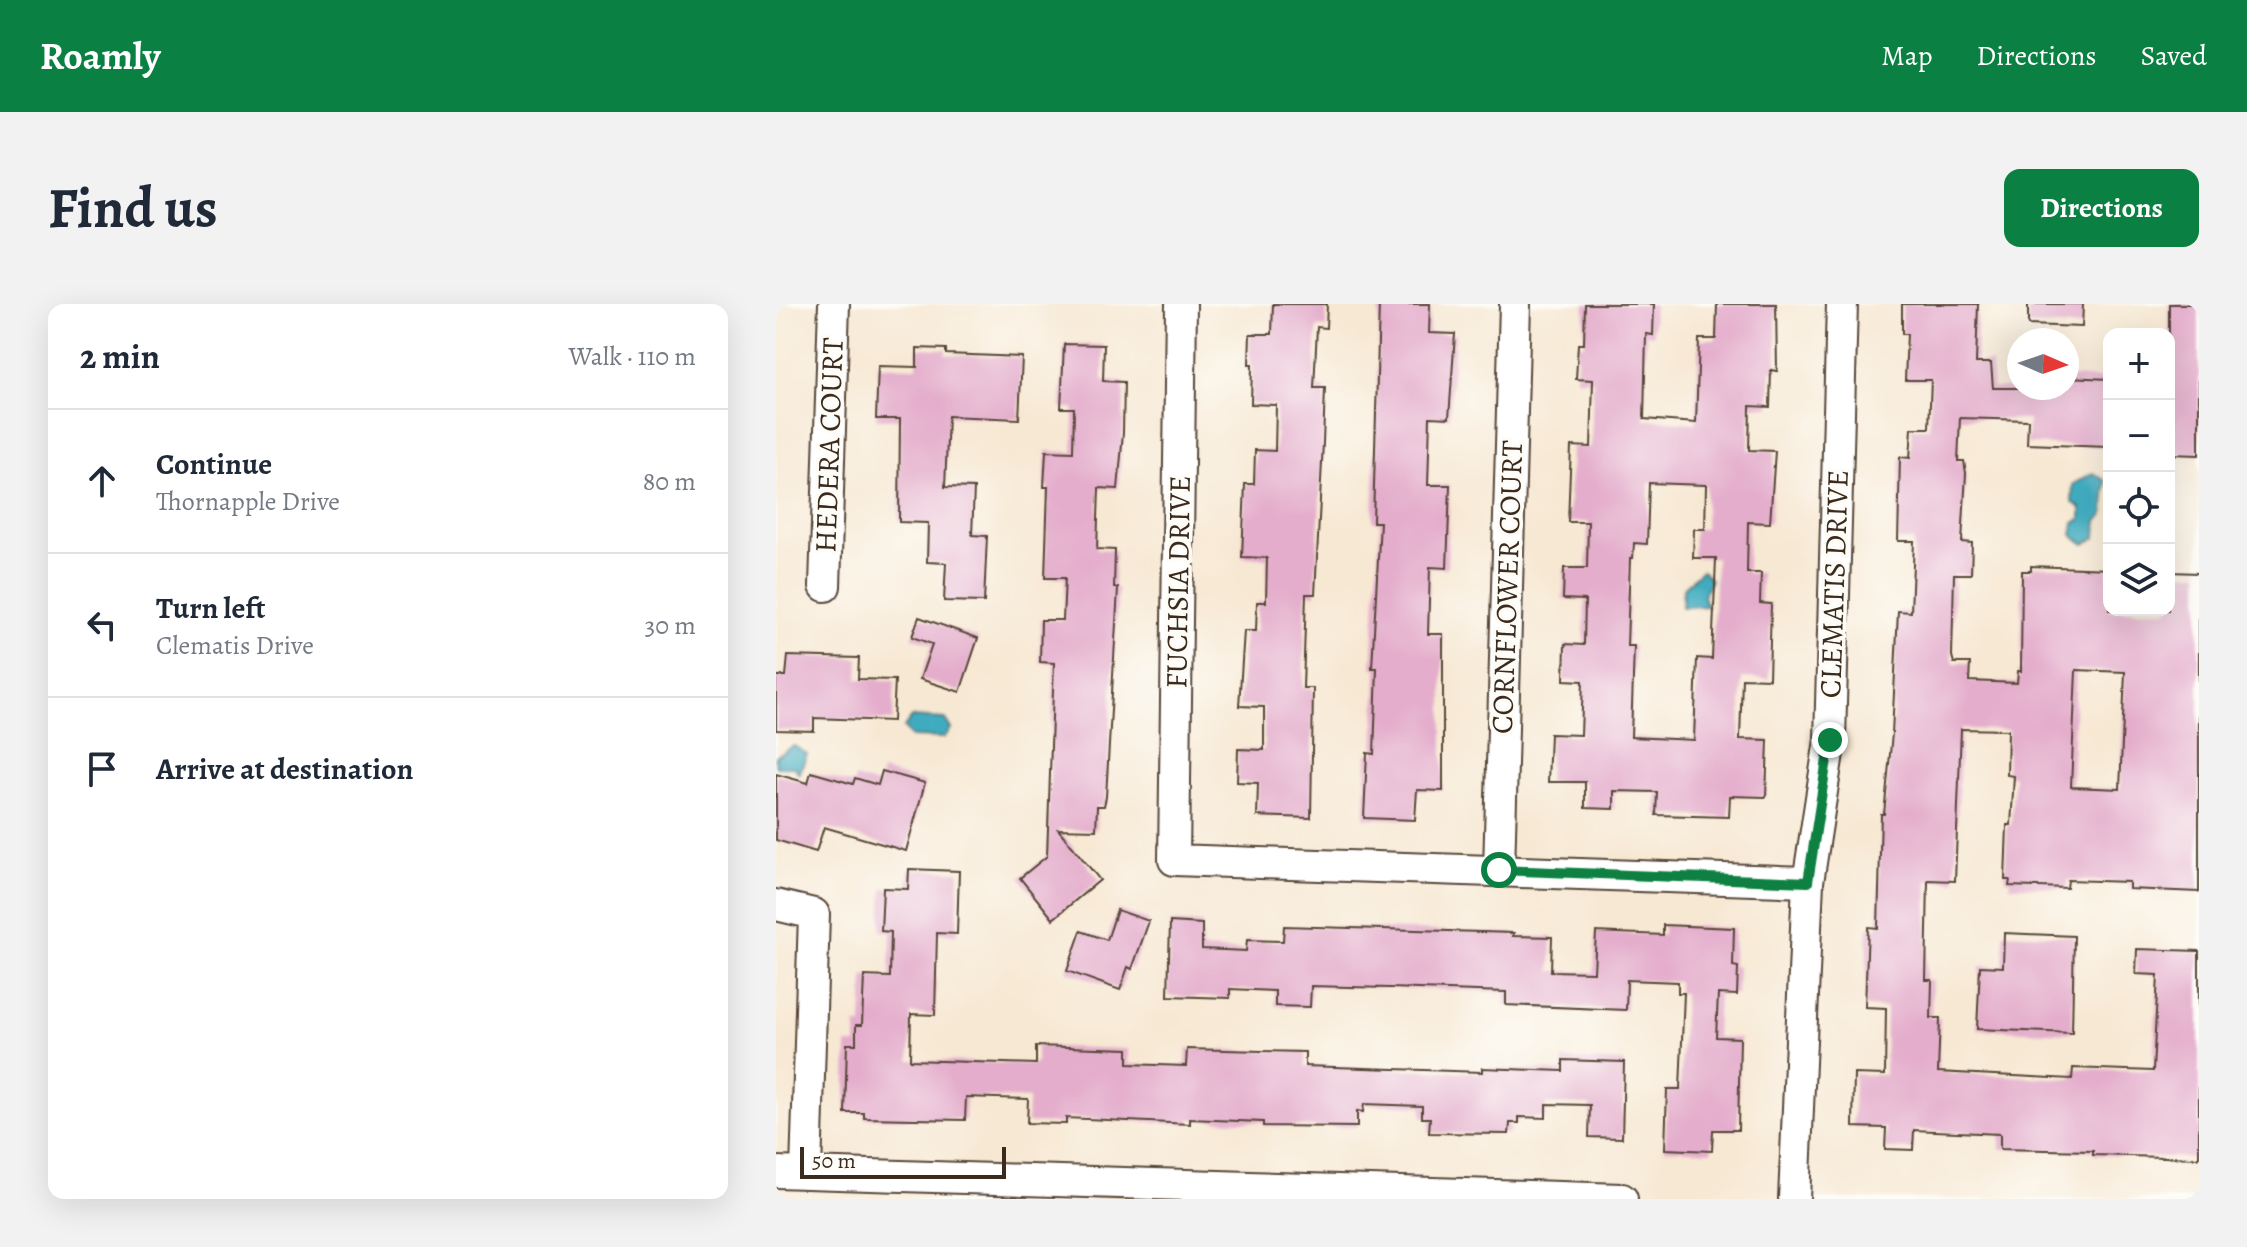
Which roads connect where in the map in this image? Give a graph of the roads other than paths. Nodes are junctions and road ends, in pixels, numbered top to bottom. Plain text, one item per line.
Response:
1 (834, 304) edge
2 (1181, 304) edge
3 (1515, 304) edge
4 (1842, 304) edge
5 (825, 586) dead end
6 (1499, 870) junction
7 (1808, 882) junction
8 (776, 905) edge
9 (791, 1172) edge
10 (1622, 1199) edge
11 (1794, 1199) edge

1 - 5 street, HEDERA COURT
2 - 6 street, FUCHSIA DRIVE
3 - 6 street, CORNFLOWER COURT
4 - 7 street, CLEMATIS DRIVE
6 - 7 street
7 - 11 street, CLEMATIS DRIVE
8 - 9 street
9 - 10 street

